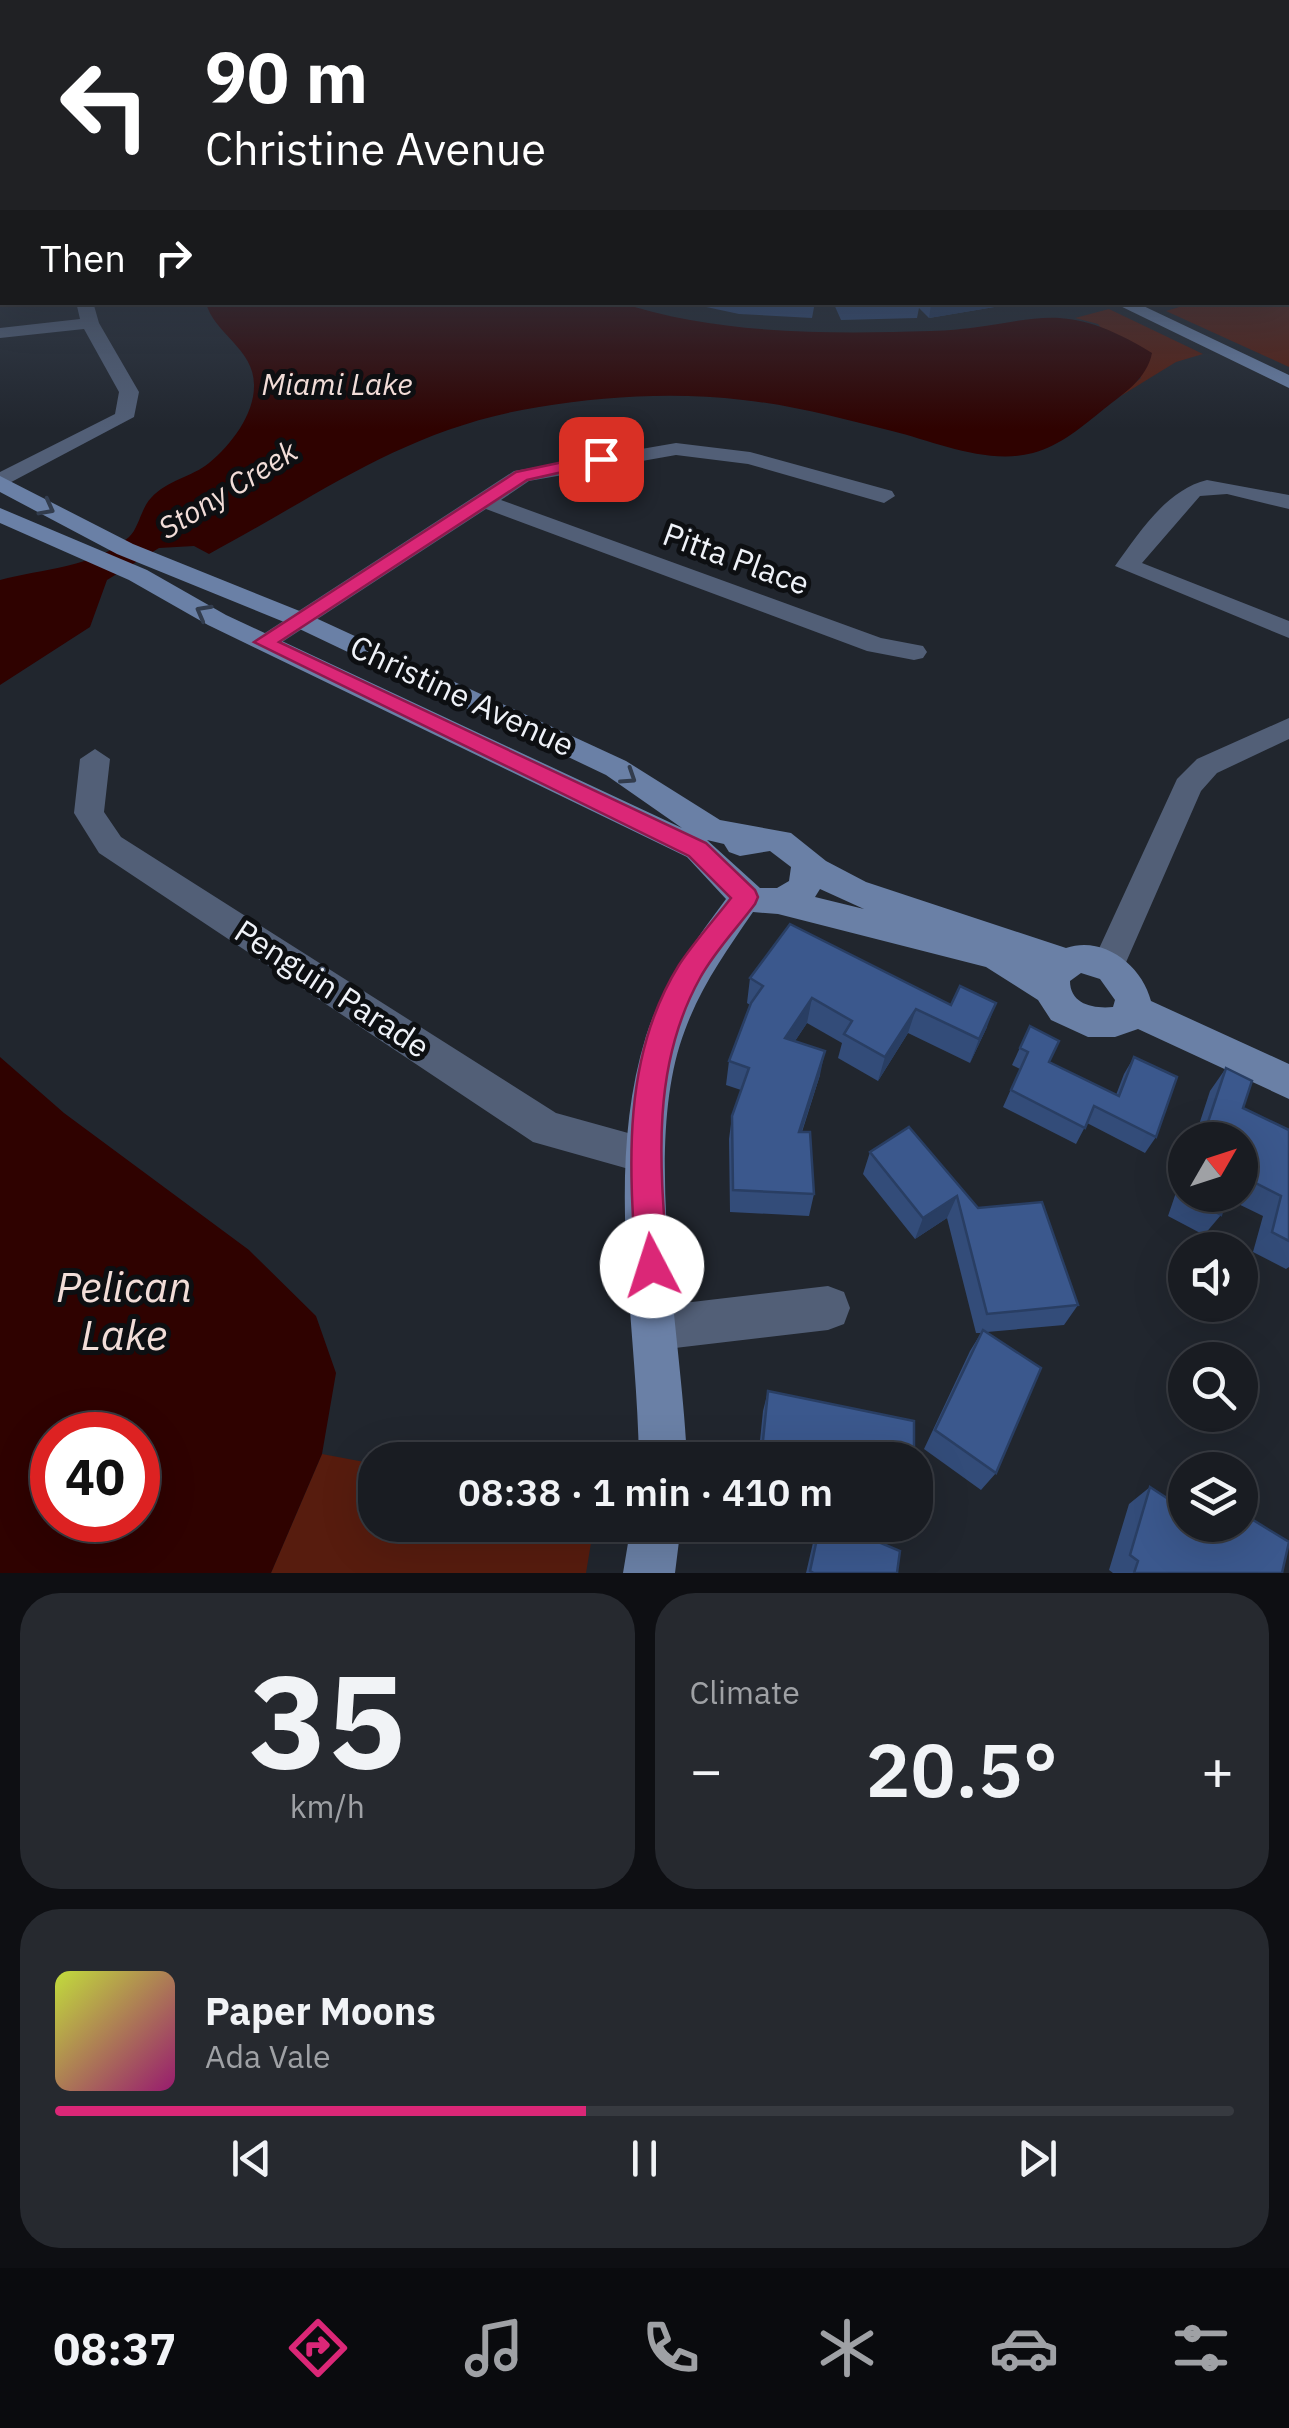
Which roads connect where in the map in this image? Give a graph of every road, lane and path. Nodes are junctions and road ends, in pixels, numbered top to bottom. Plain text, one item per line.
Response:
1 (85, 305) edge
2 (1126, 305) edge
3 (90, 324) junction
4 (0, 333) edge
5 (1289, 382) edge
6 (0, 482) edge
7 (884, 496) dead end
8 (481, 500) junction
9 (1289, 502) edge
10 (0, 515) edge
11 (148, 569) junction
12 (298, 619) junction
13 (1289, 630) edge
14 (264, 642) junction
15 (914, 652) dead end
16 (1289, 728) edge
17 (95, 759) dead end
18 (756, 839) junction
19 (807, 862) junction
20 (751, 891) junction
21 (1108, 966) junction
22 (1059, 976) junction
23 (1132, 1009) junction
24 (1289, 1082) edge
25 (644, 1154) junction
26 (828, 1308) dead end
27 (658, 1328) junction
28 (662, 1442) edge
29 (654, 1542) edge
30 (649, 1573) edge

1 - 3 street
2 - 5 street
3 - 4 street
3 - 6 street
6 -> 11 street, Christine Avenue
7 - 8 street
8 - 12 street
8 - 15 street, Pitta Place
9 - 13 street
10 - 11 street, Christine Avenue
11 - 12 street, Christine Avenue
14 -> 11 street, Christine Avenue
12 - 14 street
12 -> 18 street, Christine Avenue
14 - 20 street, Christine Avenue
16 - 21 street
17 - 25 street, Penguin Parade
18 - 19 street, Christine Avenue
18 - 20 street
19 - 20 street
19 - 22 street
20 - 22 street, Christine Avenue
20 - 25 street
21 - 22 street
21 - 23 street
22 - 23 street
23 - 24 street
25 - 27 street
26 - 27 street
27 - 28 street
29 - 30 street

